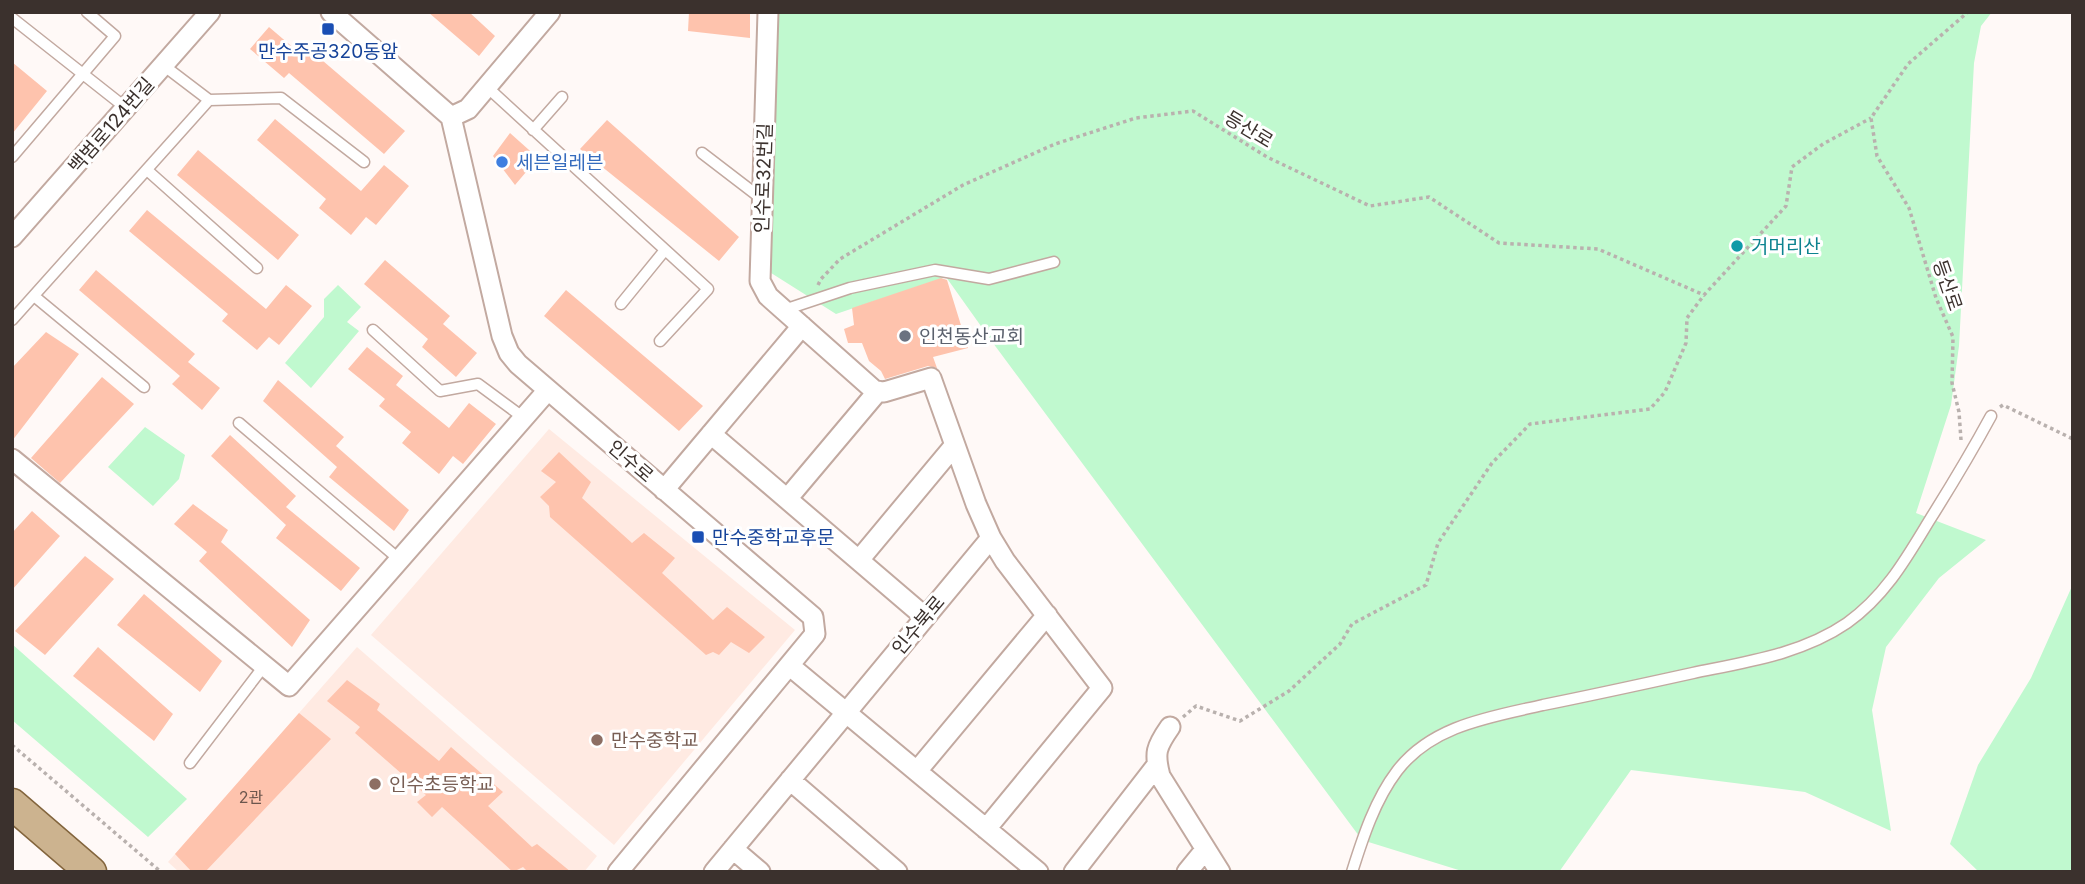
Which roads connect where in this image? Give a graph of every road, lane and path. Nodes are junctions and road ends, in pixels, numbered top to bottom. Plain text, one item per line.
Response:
1 (87, 12) edge
2 (210, 12) edge
3 (331, 12) edge
4 (768, 12) edge
5 (1968, 12) edge
6 (543, 15) edge
7 (12, 18) edge
8 (163, 65) junction
9 (83, 74) junction
10 (487, 87) junction
11 (562, 97) dead end
12 (209, 100) junction
13 (125, 108) junction
14 (451, 117) junction
15 (1871, 118) junction
16 (533, 130) junction
17 (702, 153) dead end
18 (12, 157) edge
19 (364, 162) dead end
20 (147, 170) junction
21 (762, 199) junction
22 (12, 237) edge
23 (665, 250) junction
24 (1054, 262) dead end
25 (257, 268) dead end
26 (1704, 295) junction
27 (34, 296) junction
28 (621, 304) dead end
29 (803, 304) junction
30 (784, 310) junction
31 (12, 320) edge
32 (802, 326) junction
33 (373, 330) dead end
34 (660, 341) dead end
35 (144, 387) dead end
36 (548, 390) junction
37 (878, 391) junction
38 (1991, 416) joint
39 (524, 418) junction
40 (239, 424) dead end
41 (711, 435) junction
42 (2073, 439) edge
43 (954, 446) junction
44 (12, 459) edge
45 (1961, 470) junction
46 (664, 489) junction
47 (787, 499) junction
48 (991, 538) junction
49 (400, 560) junction
50 (859, 560) junction
51 (1047, 615) junction
52 (925, 617) junction
53 (264, 666) junction
54 (790, 666) junction
55 (845, 713) junction
56 (1170, 727) joint
57 (12, 745) edge
58 (190, 763) dead end
59 (1157, 765) junction
60 (917, 771) junction
61 (789, 780) junction
62 (12, 804) edge
63 (986, 829) junction
64 (733, 849) junction
65 (1205, 850) junction
66 (91, 872) edge
67 (161, 872) edge
68 (618, 872) edge
69 (714, 872) edge
70 (760, 872) edge
71 (897, 872) edge
72 (1038, 872) edge
73 (1074, 872) edge
74 (1187, 872) edge
75 (1220, 872) edge
76 (1352, 872) edge

1 - 9 lane
2 - 8 street, 백범로124번길
3 - 14 street
4 - 21 street, 인수로32번길
5 - 15 path
6 - 10 street
7 - 9 lane
8 - 12 lane
8 - 13 street, 백범로124번길
9 - 13 lane
9 - 18 lane
10 - 14 street
10 - 16 lane
11 - 16 lane
12 - 19 lane
12 - 20 lane
13 - 22 street, 백범로124번길
14 - 36 street, 인수로
15 - 26 path
15 - 45 path, 등산로
16 - 23 lane
17 - 21 lane
20 - 25 lane
20 - 27 lane
21 - 30 street, 인수로32번길
23 - 28 lane
23 - 34 lane
24 - 29 lane
26 - 29 path, 등산로
26 - 56 path
27 - 31 lane
27 - 35 lane
29 - 30 lane
30 - 32 street, 인수로32번길
32 - 37 street, 인수로32번길
32 - 41 street
33 - 39 lane
36 - 39 street
36 - 46 street, 인수로
37 - 43 street
37 - 47 street
38 - 42 path
38 - 45 lane
39 - 49 street
40 - 49 lane
41 - 46 street
41 - 47 street
43 - 48 street
43 - 50 street
44 - 53 street
45 - 76 lane
46 - 54 street, 인수로
47 - 50 street
48 - 51 street
48 - 52 street, 인수북로
49 - 53 street
50 - 52 street
51 - 60 street
51 - 63 street
52 - 55 street, 인수북로
53 - 58 lane
54 - 55 street
54 - 68 street, 인수로
55 - 60 street
55 - 61 street, 인수북로
56 - 59 street
57 - 67 path
59 - 65 street
59 - 73 street
60 - 63 street
61 - 64 street, 인수북로
61 - 71 street
62 - 66 main road
63 - 72 street
64 - 69 street, 인수북로
64 - 70 street
65 - 74 street
65 - 75 street

